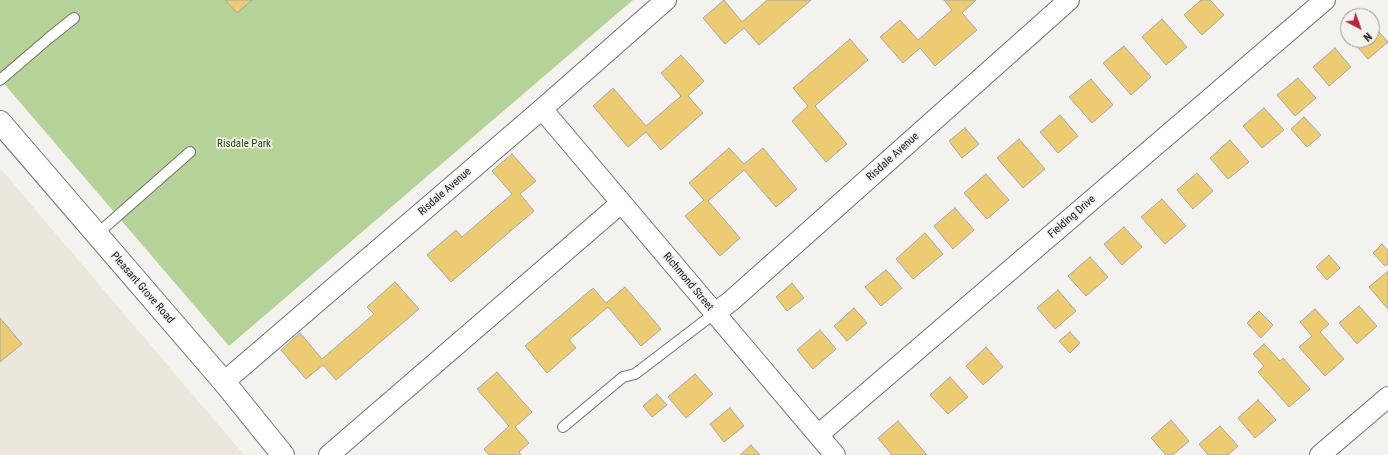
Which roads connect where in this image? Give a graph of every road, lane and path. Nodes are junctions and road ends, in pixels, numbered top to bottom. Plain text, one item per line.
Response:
1 (666, 0) edge
2 (1069, 0) edge
3 (1325, 0) edge
4 (74, 18) dead end
5 (0, 80) edge
6 (542, 109) junction
7 (0, 122) edge
8 (190, 152) dead end
9 (622, 203) junction
10 (97, 234) junction
11 (715, 313) junction
12 (224, 382) junction
13 (1388, 397) edge
14 (563, 427) dead end
15 (818, 435) junction
16 (283, 455) edge
17 (329, 455) edge
18 (835, 455) edge
19 (1320, 455) edge

1 - 6 street, Risdale Avenue
2 - 11 street, Risdale Avenue
3 - 15 street, Fielding Drive
4 - 5 lane
6 - 9 street, Richmond Street
6 - 12 street, Risdale Avenue
7 - 10 street, Pleasant Grove Road
8 - 10 lane
9 - 11 street, Richmond Street
9 - 17 street
10 - 12 street, Pleasant Grove Road
11 - 14 lane
11 - 15 street, Richmond Street
12 - 16 street, Pleasant Grove Road
13 - 19 street
15 - 18 street, Richmond Street

